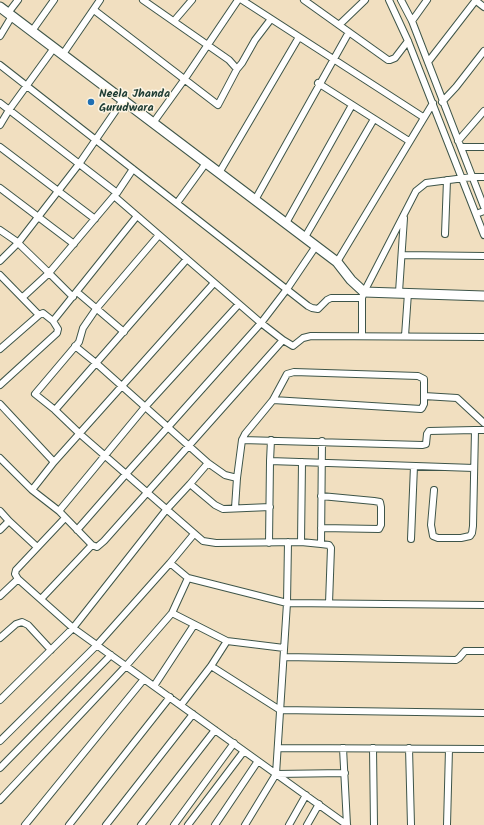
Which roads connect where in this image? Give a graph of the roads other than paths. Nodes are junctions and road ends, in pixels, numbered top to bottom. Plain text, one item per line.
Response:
1 (18, 0) edge
2 (54, 0) edge
3 (100, 0) edge
4 (192, 0) edge
5 (238, 0) edge
6 (242, 0) edge
7 (365, 0) edge
8 (389, 0) edge
9 (401, 0) edge
10 (427, 0) edge
11 (475, 0) edge
12 (145, 1) edge
13 (307, 1) edge
14 (0, 6) edge
15 (484, 6) edge
16 (94, 10) junction
17 (10, 14) junction
18 (271, 19) junction
19 (174, 21) junction
20 (412, 21) junction
21 (339, 25) junction
22 (32, 31) junction
23 (348, 32) junction
24 (0, 36) edge
25 (299, 37) junction
26 (408, 40) junction
27 (208, 45) junction
28 (54, 48) junction
29 (484, 51) edge
30 (63, 54) junction
31 (333, 59) junction
32 (428, 62) junction
33 (0, 65) edge
34 (237, 69) junction
35 (184, 80) junction
36 (318, 83) junction
37 (27, 86) junction
38 (123, 100) junction
39 (442, 102) junction
40 (0, 103) edge
41 (433, 103) junction
42 (352, 105) junction
43 (9, 110) junction
44 (484, 111) edge
45 (423, 117) junction
46 (374, 119) junction
47 (153, 123) junction
48 (0, 125) edge
49 (95, 139) junction
50 (458, 141) junction
51 (409, 142) junction
52 (0, 147) edge
53 (461, 147) junction
54 (484, 147) edge
55 (206, 163) junction
56 (79, 164) junction
57 (133, 169) junction
58 (219, 173) junction
59 (484, 177) edge
60 (466, 178) junction
61 (447, 180) junction
62 (0, 188) edge
63 (57, 191) junction
64 (116, 195) junction
65 (255, 200) junction
66 (177, 203) junction
67 (481, 212) edge
68 (404, 214) junction
69 (137, 216) junction
70 (38, 217) junction
71 (95, 219) junction
72 (286, 223) junction
73 (0, 230) edge
74 (445, 234) dead end
75 (159, 235) junction
76 (484, 235) edge
77 (305, 237) junction
78 (18, 243) junction
79 (74, 244) junction
80 (316, 246) junction
81 (402, 255) junction
82 (484, 256) edge
83 (187, 259) junction
84 (0, 261) edge
85 (337, 262) junction
86 (49, 273) junction
87 (1, 276) edge
88 (214, 283) junction
89 (287, 289) junction
90 (403, 293) junction
91 (75, 294) junction
92 (363, 295) junction
93 (484, 296) edge
94 (22, 297) junction
95 (238, 304) junction
96 (96, 309) junction
97 (39, 315) junction
98 (53, 321) junction
99 (261, 323) junction
100 (124, 332) junction
101 (362, 336) junction
102 (405, 336) junction
103 (484, 337) edge
104 (0, 339) edge
105 (283, 340) junction
106 (5, 344) junction
107 (75, 346) junction
108 (0, 349) edge
109 (96, 363) junction
110 (0, 385) edge
111 (122, 386) junction
112 (424, 396) junction
113 (273, 400) junction
114 (0, 404) edge
115 (145, 407) junction
116 (55, 410) junction
117 (484, 423) edge
118 (168, 427) junction
119 (475, 430) junction
120 (484, 430) edge
121 (80, 434) junction
122 (242, 440) junction
123 (271, 440) junction
124 (322, 442) junction
125 (188, 446) junction
126 (105, 456) junction
127 (0, 458) edge
128 (270, 461) junction
129 (54, 462) junction
130 (302, 462) junction
131 (322, 462) junction
132 (208, 463) junction
133 (414, 466) junction
134 (474, 468) junction
135 (126, 474) junction
136 (237, 478) junction
137 (190, 484) junction
138 (32, 490) junction
139 (434, 490) dead end
140 (147, 493) junction
141 (322, 496) junction
142 (270, 507) junction
143 (235, 508) junction
144 (166, 510) junction
145 (0, 511) edge
146 (59, 511) junction
147 (65, 518) junction
148 (9, 521) junction
149 (321, 528) junction
150 (0, 530) edge
151 (77, 530) junction
152 (194, 534) junction
153 (411, 539) dead end
154 (288, 542) junction
155 (301, 542) junction
156 (269, 543) junction
157 (321, 544) junction
158 (92, 545) junction
159 (37, 547) junction
160 (170, 562) junction
161 (188, 578) junction
162 (18, 579) junction
163 (0, 596) edge
164 (41, 600) junction
165 (287, 603) junction
166 (329, 603) junction
167 (484, 605) edge
168 (172, 613) junction
169 (194, 625) junction
170 (73, 628) junction
171 (0, 638) edge
172 (227, 641) junction
173 (97, 646) junction
174 (284, 648) junction
175 (51, 650) junction
176 (484, 651) edge
177 (111, 655) junction
178 (284, 657) junction
179 (126, 666) junction
180 (211, 666) junction
181 (144, 678) junction
182 (154, 686) junction
183 (170, 697) junction
184 (0, 700) edge
185 (181, 705) junction
186 (280, 710) junction
187 (484, 713) edge
188 (193, 714) junction
189 (215, 730) junction
190 (0, 741) edge
191 (234, 743) junction
192 (278, 748) junction
193 (343, 748) junction
194 (373, 748) junction
195 (409, 748) junction
196 (449, 749) junction
197 (484, 749) edge
198 (244, 751) junction
199 (258, 761) junction
200 (0, 768) edge
201 (345, 773) junction
202 (276, 774) junction
203 (306, 796) junction
204 (0, 800) edge
205 (319, 804) junction
206 (25, 825) edge
207 (69, 825) edge
208 (106, 825) edge
209 (141, 825) edge
210 (174, 825) edge
211 (188, 825) edge
212 (215, 825) edge
213 (245, 825) edge
214 (289, 825) edge
215 (307, 825) edge
216 (374, 825) edge
217 (411, 825) edge
218 (447, 825) edge

1 - 17 street
2 - 22 street
3 - 16 street
4 - 19 street
5 - 27 street
6 - 18 street
7 - 21 street
8 - 26 street
9 - 20 street
10 - 20 street
11 - 15 street
11 - 32 street
12 - 19 street
13 - 21 street
14 - 17 street
16 - 30 street
16 - 35 street
17 - 22 street
17 - 24 street
18 - 25 street
18 - 34 street
19 - 27 street
20 - 32 street
21 - 23 street
22 - 28 street
23 - 26 street
23 - 31 street
25 - 31 street
25 - 58 street
26 - 41 street
27 - 34 street
27 - 35 street
28 - 30 street
28 - 37 street
29 - 39 street
30 - 38 street
31 - 36 street
31 - 45 street
32 - 39 street
33 - 37 street
34 - 35 street
35 - 47 street
36 - 42 street
36 - 65 street
37 - 43 street
37 - 49 street
38 - 47 street
38 - 49 street
39 - 50 street
40 - 43 street
41 - 45 street
41 - 60 street
42 - 46 street
42 - 72 street
43 - 48 street
43 - 56 street
44 - 50 street
45 - 51 street
46 - 51 street
46 - 77 street
47 - 55 street
49 - 56 street
49 - 57 street
50 - 53 street
51 - 85 street
52 - 63 street
53 - 54 street
53 - 60 street
55 - 58 street
55 - 66 street
56 - 63 street
56 - 64 street
57 - 64 street
57 - 66 street
58 - 65 street
59 - 60 street
60 - 61 street
60 - 67 street
60 - 67 street
61 - 68 street
61 - 74 street
62 - 70 street
63 - 70 street
63 - 71 street
64 - 69 street
64 - 71 street
65 - 72 street
66 - 89 street
67 - 76 street
68 - 81 street
68 - 92 street
69 - 75 street
69 - 91 street
70 - 78 street
70 - 79 street
71 - 79 street
72 - 77 street
73 - 78 street
75 - 83 street
75 - 96 street
77 - 80 street
78 - 84 street
78 - 86 street
79 - 86 street
80 - 85 street
80 - 89 street
81 - 82 street
81 - 90 street
83 - 88 street
83 - 100 street
85 - 92 street
86 - 91 street
86 - 94 street
87 - 94 street
88 - 95 street
88 - 111 street
89 - 92 street
89 - 99 street
90 - 92 street
90 - 93 street
90 - 102 street
91 - 96 street
91 - 98 street
92 - 101 street
94 - 97 street
95 - 99 street
95 - 115 street
96 - 100 street
96 - 107 street
97 - 98 street
97 - 106 street
98 - 110 street
99 - 105 street
99 - 118 street
100 - 109 street
101 - 102 street
101 - 105 street
102 - 103 street
104 - 106 street
105 - 125 street
106 - 108 street
107 - 109 street
107 - 116 street
109 - 111 street
109 - 116 street
111 - 115 street
111 - 121 street
112 - 113 street
112 - 113 street
112 - 117 street
113 - 122 street
114 - 129 street
115 - 118 street
115 - 126 street
116 - 121 street
118 - 125 street
118 - 135 street
119 - 120 street
119 - 124 street
119 - 134 street
121 - 126 street
121 - 129 street
122 - 123 street
122 - 136 street
123 - 124 street
123 - 128 street
124 - 131 street
125 - 132 street
125 - 140 street
126 - 135 street
126 - 146 street
127 - 138 street
128 - 130 street
128 - 142 street
129 - 138 street
130 - 131 street
130 - 155 street
131 - 133 street
131 - 141 street
132 - 136 street
132 - 137 street
133 - 134 street
133 - 153 street
134 - 139 street
135 - 140 street
135 - 151 street
136 - 143 street
137 - 143 street
137 - 144 street
138 - 146 street
140 - 144 street
140 - 158 street
141 - 149 street
141 - 149 street
142 - 143 street
142 - 156 street
144 - 152 street
144 - 170 street
145 - 148 street
146 - 147 street
147 - 151 street
147 - 159 street
148 - 150 street
148 - 159 street
149 - 157 street
151 - 158 street
152 - 156 street
152 - 160 street
154 - 155 street
154 - 156 street
154 - 165 street
155 - 157 street
157 - 166 street
158 - 164 street
159 - 162 street
160 - 161 street
160 - 173 street
161 - 165 street
161 - 168 street
162 - 163 street
162 - 164 street
164 - 170 street
165 - 166 street
165 - 174 street
166 - 167 street
168 - 169 street
168 - 179 street
169 - 172 street
169 - 182 street
170 - 173 street
170 - 175 street
171 - 175 street
172 - 174 street
172 - 180 street
173 - 177 street
173 - 190 street
174 - 178 street
175 - 184 street
176 - 178 street
177 - 179 street
177 - 200 street
178 - 186 street
179 - 181 street
179 - 204 street
180 - 185 street
180 - 186 street
181 - 182 street
181 - 206 street
182 - 183 street
183 - 185 street
183 - 207 street
185 - 188 street
186 - 187 street
186 - 192 street
188 - 189 street
188 - 208 street
189 - 191 street
189 - 209 street
191 - 198 street
191 - 210 street
192 - 193 street
192 - 202 street
193 - 194 street
193 - 201 street
194 - 195 street
194 - 216 street
195 - 196 street
195 - 217 street
196 - 197 street
196 - 218 street
198 - 199 street
198 - 211 street
199 - 202 street
199 - 212 street
201 - 202 street
201 - 205 street
202 - 203 street
202 - 213 street
203 - 205 street
203 - 214 street
205 - 215 street

